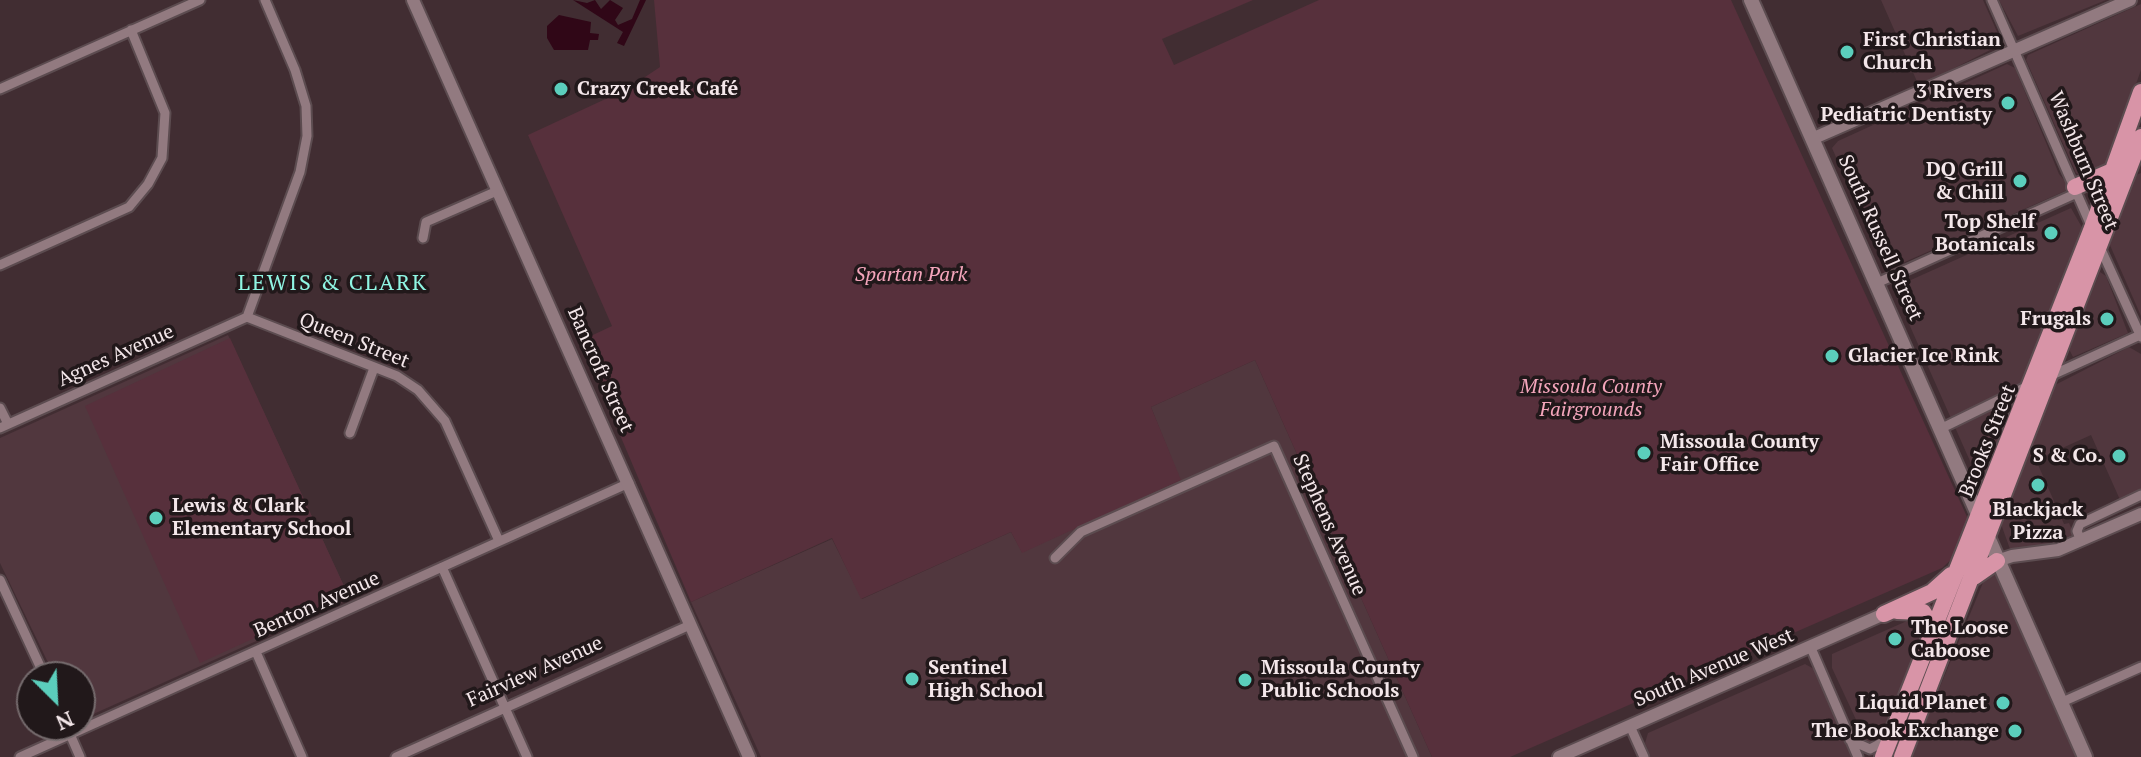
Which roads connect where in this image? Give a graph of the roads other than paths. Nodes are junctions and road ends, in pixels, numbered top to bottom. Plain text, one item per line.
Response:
1 (200, 0) edge
2 (265, 0) edge
3 (413, 0) edge
4 (1752, 0) edge
5 (1992, 0) edge
6 (2130, 0) edge
7 (187, 2) edge
8 (131, 30) junction
9 (2016, 50) junction
10 (1, 86) edge
11 (2141, 92) edge
12 (2141, 137) edge
13 (1814, 138) junction
14 (2127, 171) edge
15 (2076, 190) junction
16 (497, 191) junction
17 (2092, 228) junction
18 (423, 238) dead end
19 (2101, 247) junction
20 (0, 265) edge
21 (1877, 283) junction
22 (247, 317) junction
23 (2140, 336) edge
24 (374, 368) junction
25 (2050, 376) junction
26 (2031, 385) junction
27 (0, 408) edge
28 (4, 426) edge
29 (1940, 429) junction
30 (350, 433) dead end
31 (629, 483) junction
32 (2141, 495) edge
33 (2140, 514) edge
34 (1978, 520) junction
35 (499, 541) junction
36 (1987, 541) junction
37 (2081, 541) junction
38 (1055, 558) dead end
39 (1997, 561) junction
40 (442, 567) junction
41 (1958, 568) junction
42 (1973, 578) junction
43 (0, 580) edge
44 (3, 594) edge
45 (1884, 614) junction
46 (1931, 621) junction
47 (690, 625) junction
48 (1811, 648) junction
49 (256, 652) junction
50 (37, 661) edge
51 (2141, 667) edge
52 (2060, 703) junction
53 (504, 707) junction
54 (96, 718) edge
55 (1630, 726) junction
56 (1890, 737) junction
57 (1850, 740) junction
58 (48, 741) edge
59 (20, 757) edge
60 (302, 757) edge
61 (396, 757) edge
62 (527, 757) edge
63 (749, 757) edge
64 (1413, 757) edge
65 (1559, 757) edge
66 (1644, 757) edge
67 (1858, 757) edge
68 (1883, 757) edge
69 (1902, 757) edge
70 (2085, 757) edge

1 - 7 street
2 - 22 street
3 - 16 street, Bancroft Street
4 - 13 main road, South Russell Street
5 - 9 street, Washburn Street
6 - 9 street
7 - 8 street
8 - 10 street
8 - 20 street
9 - 13 street
9 - 15 street, Washburn Street
11 - 14 highway, Brooks Street
12 - 14 highway, Brooks Street
13 - 21 main road, South Russell Street
14 - 15 highway
14 - 17 highway, Brooks Street
14 - 19 highway, Brooks Street
15 - 17 street, Washburn Street
15 - 21 street
16 - 18 street
16 - 31 street, Bancroft Street
17 - 19 street, Washburn Street
17 - 26 highway, Brooks Street
19 - 23 street, Washburn Street
19 - 25 highway, Brooks Street
21 - 29 main road, South Russell Street
22 - 24 street, Queen Street
22 - 28 street, Agnes Avenue
23 - 25 street
24 - 30 street
24 - 35 street, Queen Street
25 - 36 highway, Brooks Street
26 - 29 street
26 - 34 highway, Brooks Street
27 - 28 street
29 - 34 main road, South Russell Street
31 - 35 street, Benton Avenue
31 - 47 street, Bancroft Street
32 - 37 street
33 - 37 street
34 - 36 main road, South Russell Street
34 - 41 highway, Brooks Street
35 - 40 street, Benton Avenue
36 - 39 main road, South Russell Street
36 - 42 highway, Brooks Street
37 - 39 street
38 - 64 street, Stephens Avenue
39 - 42 highway
39 - 52 main road, South Russell Street
40 - 49 street, Benton Avenue
40 - 53 street
41 - 45 highway
41 - 46 highway, Brooks Street
42 - 69 highway, Brooks Street
43 - 44 street
44 - 50 street
45 - 46 highway
45 - 48 street, South Avenue West
46 - 56 highway, Brooks Street
47 - 53 street, Fairview Avenue
47 - 63 street, Bancroft Street
48 - 55 street, South Avenue West
48 - 57 street
49 - 54 street, Benton Avenue
49 - 60 street
51 - 52 street
52 - 70 main road, South Russell Street
53 - 61 street, Fairview Avenue
53 - 62 street
55 - 65 street, South Avenue West
55 - 66 street
56 - 57 street
56 - 68 highway, Brooks Street
57 - 67 street
58 - 59 street, Benton Avenue

